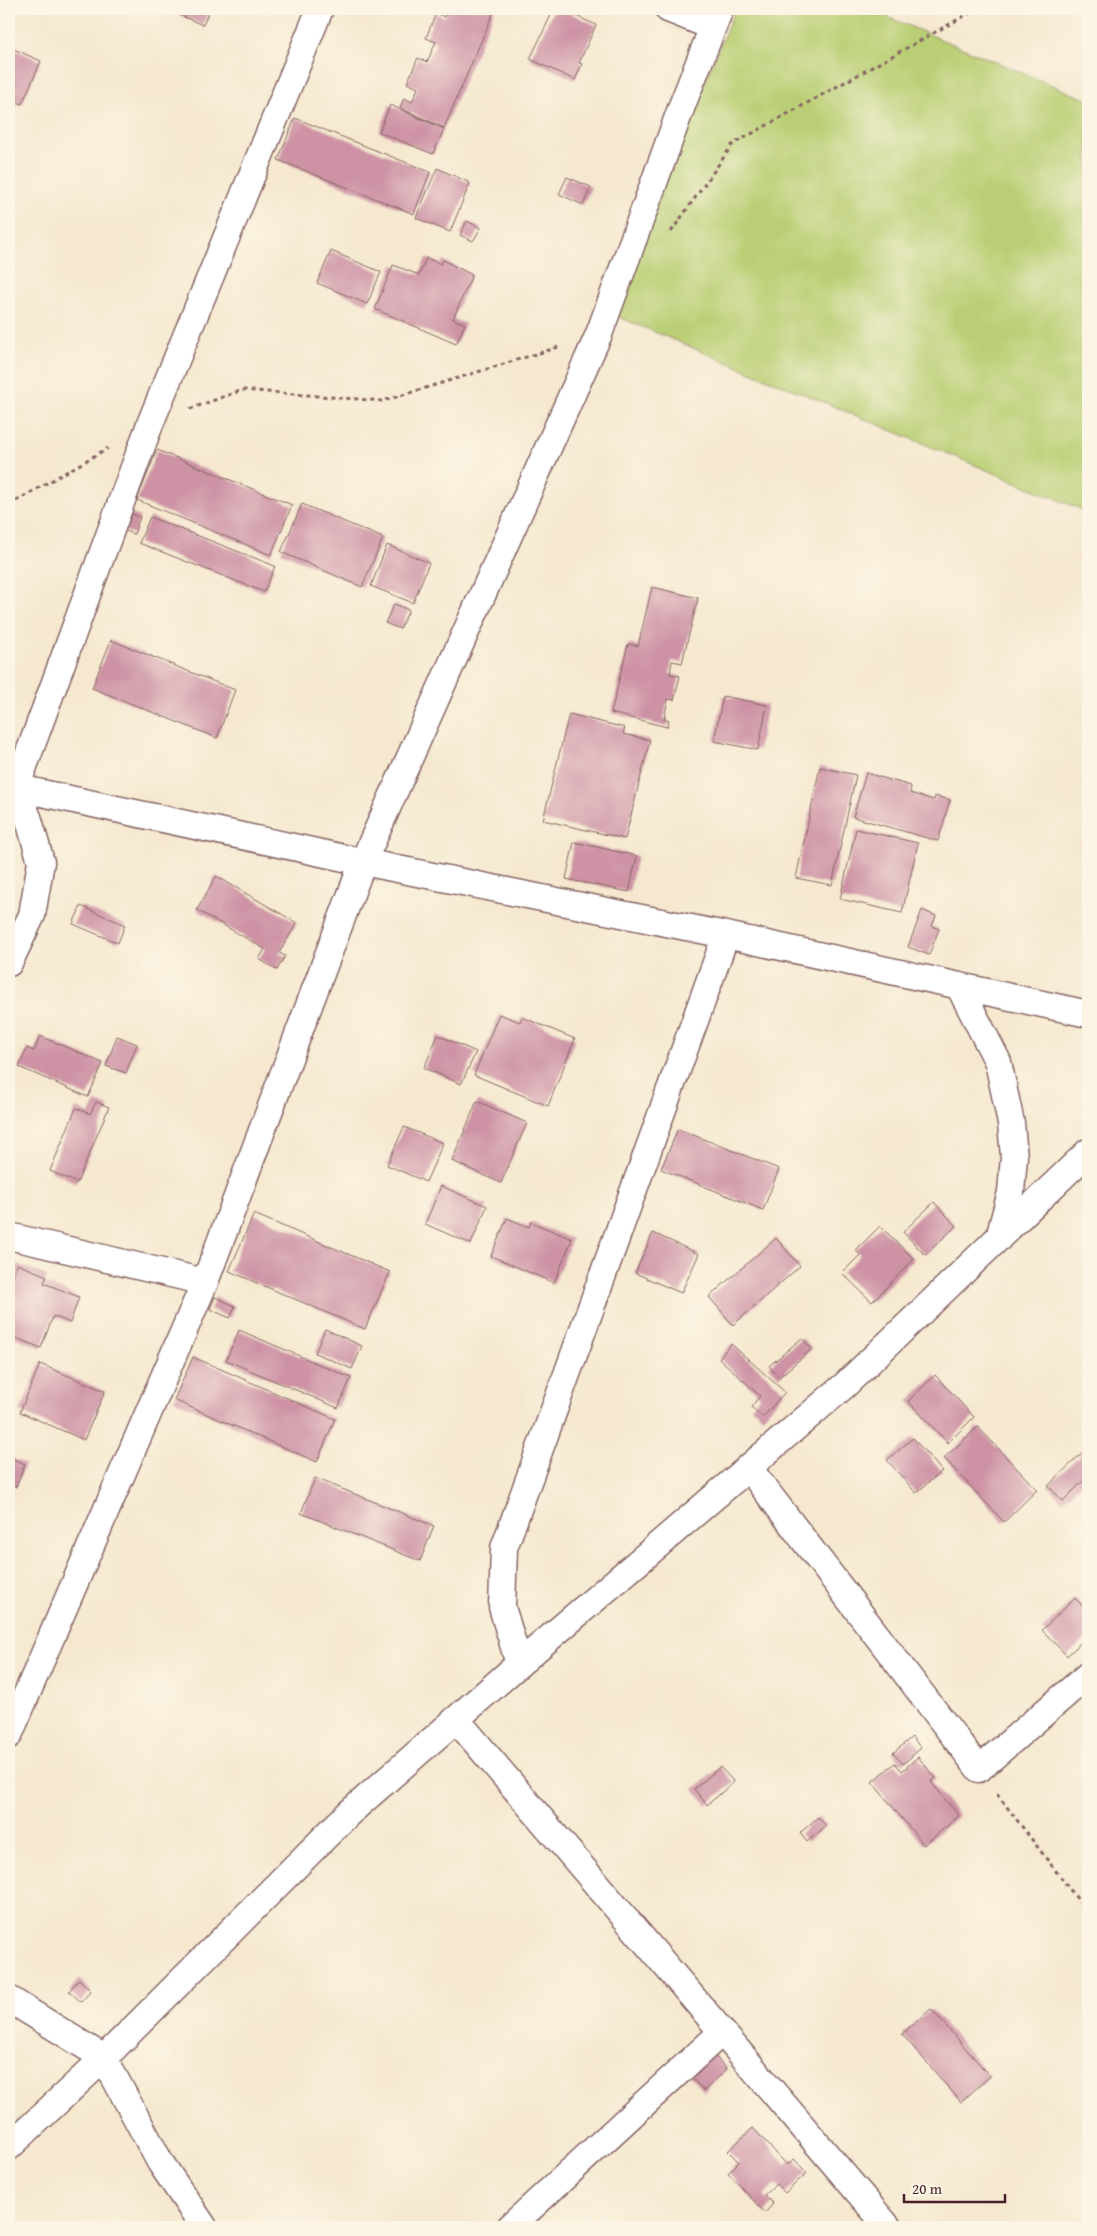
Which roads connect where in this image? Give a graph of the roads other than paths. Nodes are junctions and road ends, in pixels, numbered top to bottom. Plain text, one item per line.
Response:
1 (320, 9) edge
2 (668, 9) edge
3 (717, 18) edge
4 (13, 787) edge
5 (363, 862) junction
6 (726, 935) junction
7 (9, 963) edge
8 (959, 986) junction
9 (1088, 1014) edge
10 (1088, 1152) edge
11 (9, 1236) edge
12 (999, 1238) junction
13 (205, 1282) junction
14 (748, 1467) junction
15 (519, 1664) junction
16 (1088, 1675) edge
17 (456, 1719) junction
18 (9, 1735) edge
19 (9, 1999) edge
20 (722, 2032) junction
21 (104, 2058) junction
22 (9, 2147) edge
23 (204, 2227) edge
24 (510, 2227) edge
25 (888, 2227) edge

1 - 4 street
2 - 3 street
3 - 5 street
4 - 5 street
4 - 7 street
5 - 6 street
5 - 13 street
6 - 8 street
6 - 15 street
8 - 9 street
8 - 12 street
10 - 12 street
11 - 13 street
12 - 14 street
13 - 18 street
14 - 15 street
14 - 16 street
15 - 17 street
17 - 20 street
17 - 21 street
19 - 21 street
20 - 24 street
20 - 25 street
21 - 22 street
21 - 23 street

